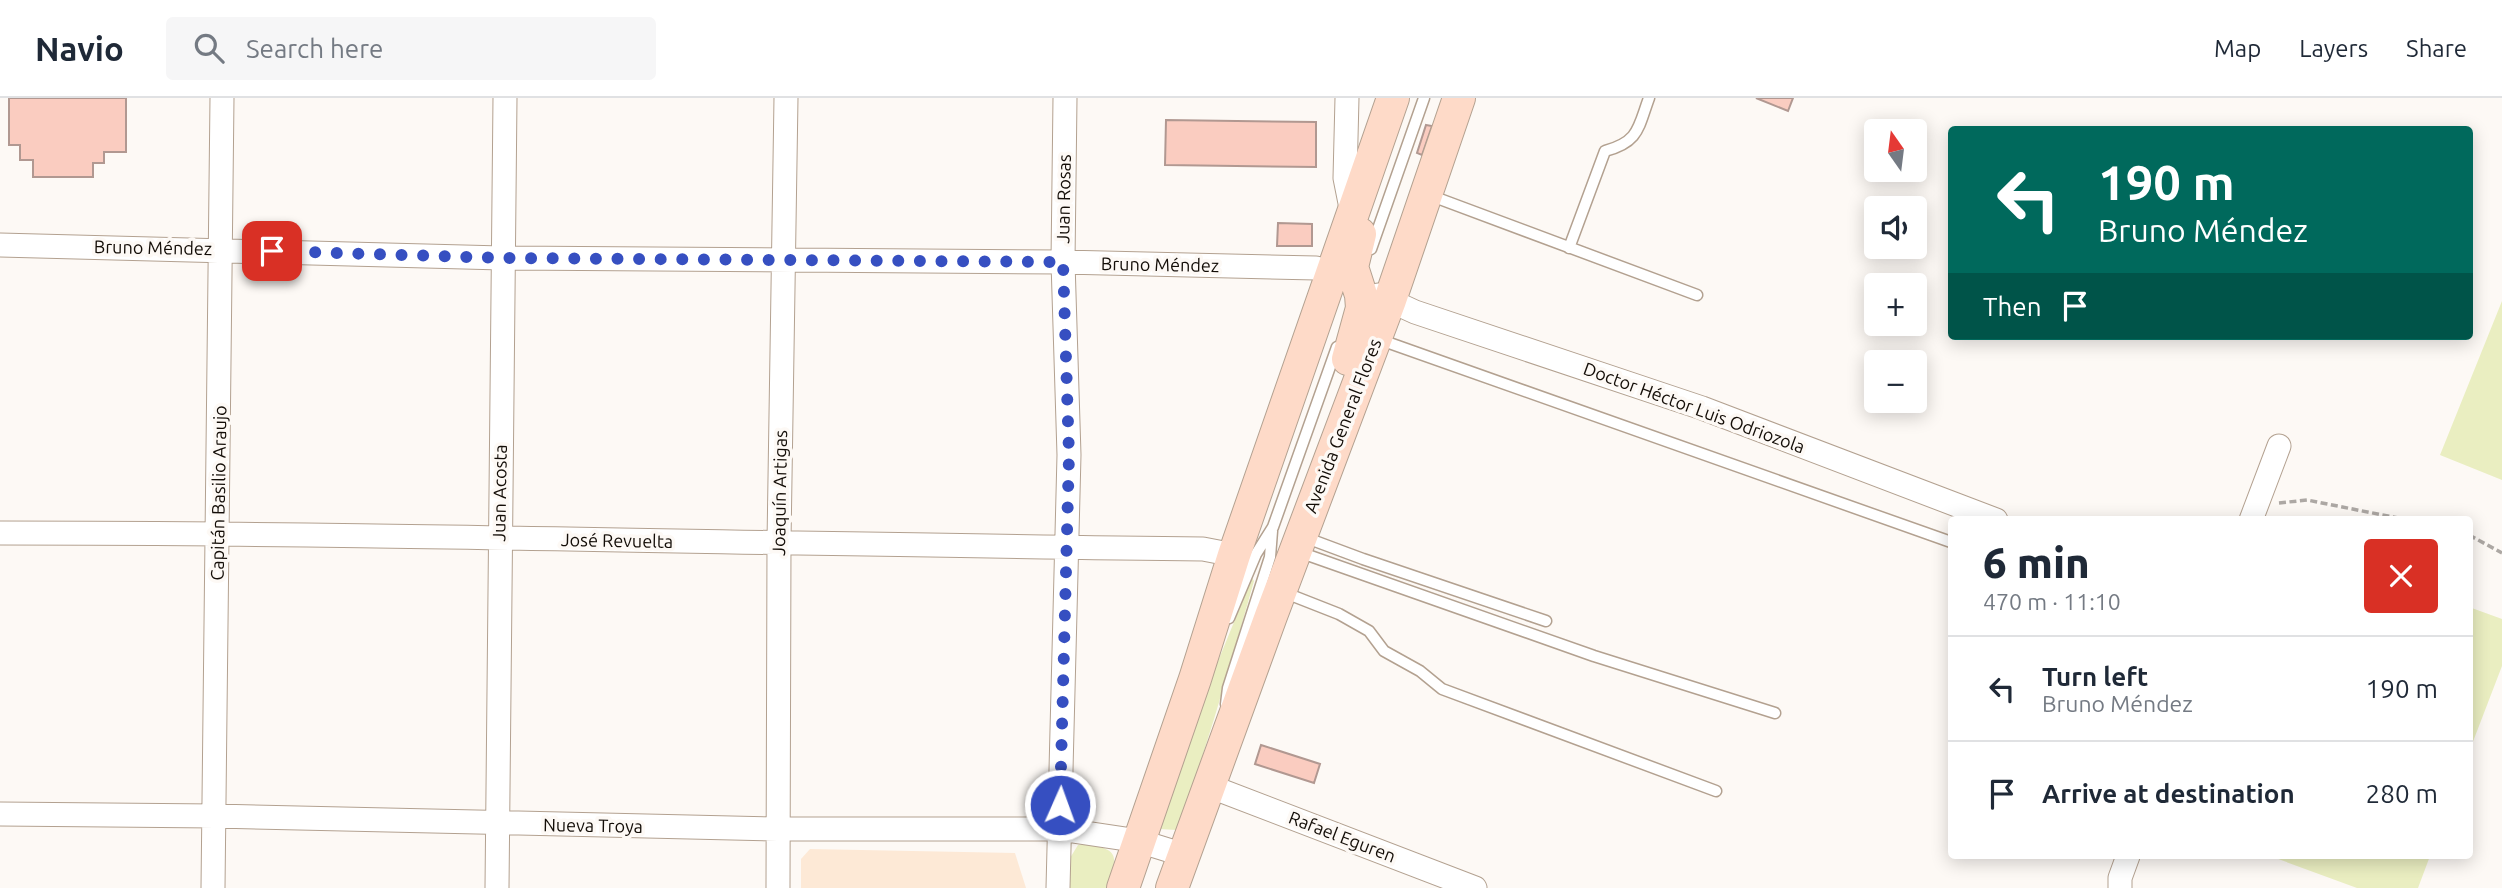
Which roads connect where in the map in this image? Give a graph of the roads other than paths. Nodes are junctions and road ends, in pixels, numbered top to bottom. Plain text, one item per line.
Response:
1 (222, 98) edge
2 (505, 98) edge
3 (786, 98) edge
4 (1065, 98) edge
5 (1347, 98) edge
6 (1393, 98) edge
7 (1423, 98) edge
8 (1459, 98) edge
9 (1649, 98) edge
10 (1371, 159) junction
11 (1427, 194) junction
12 (1352, 214) junction
13 (0, 245) edge
14 (1569, 248) junction
15 (221, 250) junction
16 (502, 258) junction
17 (783, 261) junction
18 (1063, 262) junction
19 (1345, 280) junction
20 (1697, 295) dead end
21 (1390, 300) junction
22 (1345, 323) dead end
23 (1341, 335) dead end
24 (1376, 338) junction
25 (2279, 446) dead end
26 (1325, 472) junction
27 (2253, 513) edge
28 (1986, 516) edge
29 (0, 533) edge
30 (218, 533) junction
31 (1290, 538) junction
32 (499, 540) junction
33 (1948, 541) edge
34 (779, 542) junction
35 (1067, 548) junction
36 (1234, 555) junction
37 (1280, 591) junction
38 (1546, 621) dead end
39 (1226, 625) dead end
40 (1217, 648) dead end
41 (1195, 679) junction
42 (1774, 713) dead end
43 (1221, 752) junction
44 (1209, 786) junction
45 (1716, 791) dead end
46 (0, 814) edge
47 (215, 816) junction
48 (498, 824) junction
49 (1059, 828) junction
50 (778, 829) junction
51 (1139, 841) junction
52 (1184, 855) junction
53 (2127, 859) edge
54 (213, 888) edge
55 (497, 888) edge
56 (778, 888) edge
57 (1058, 888) edge
58 (1123, 888) edge
59 (1172, 888) edge
60 (1475, 888) edge
61 (2119, 888) edge

1 - 15 street, Capitán Basilio Araujo
2 - 16 street, Juan Acosta
3 - 17 street, Joaquín Artigas
4 - 18 street, Juan Rosas
5 - 12 street
6 - 10 main road, Avenida General Flores
7 - 19 lane, Avenida General Flores
8 - 11 main road, Avenida General Flores
9 - 14 lane
10 - 12 main road, Avenida General Flores
10 - 19 main road
11 - 14 lane
11 - 21 main road, Avenida General Flores
12 - 19 main road, Avenida General Flores
13 - 15 street, Bruno Méndez
14 - 20 lane
15 - 16 street, Bruno Méndez
15 - 30 street, Capitán Basilio Araujo
16 - 17 street, Bruno Méndez
16 - 32 street, Juan Acosta
17 - 18 street, Bruno Méndez
17 - 34 street, Joaquín Artigas
18 - 19 street, Bruno Méndez
18 - 35 street, Juan Rosas
19 - 21 street, Bruno Méndez
19 - 22 lane, Avenida General Flores
19 - 26 main road
19 - 36 main road, Avenida General Flores
21 - 24 main road, Avenida General Flores
21 - 28 street, Doctor Héctor Luis Odriozola
23 - 31 lane, Avenida General Flores
24 - 26 main road, Avenida General Flores
24 - 33 lane
25 - 27 street
26 - 31 main road, Avenida General Flores
29 - 30 street, José Revuelta
30 - 32 street, José Revuelta
30 - 47 street, Capitán Basilio Araujo
31 - 37 main road, Avenida General Flores
31 - 38 lane
31 - 39 lane, Avenida General Flores
31 - 42 lane
31 - 43 lane, Avenida General Flores
32 - 34 street, José Revuelta
32 - 48 street, Juan Acosta
34 - 35 street, José Revuelta
34 - 50 street, Joaquín Artigas
35 - 36 street, José Revuelta
35 - 49 street, Juan Rosas
36 - 41 main road, Avenida General Flores
37 - 43 main road, Avenida General Flores
37 - 45 lane
40 - 41 lane, Avenida General Flores
41 - 51 main road, Avenida General Flores
43 - 44 main road, Avenida General Flores
44 - 52 main road, Avenida General Flores
44 - 60 street, Rafael Eguren
46 - 47 street, Nueva Troya
47 - 48 street, Nueva Troya
47 - 54 street, Capitán Basilio Araujo
48 - 50 street, Nueva Troya
48 - 55 street, Juan Acosta
49 - 50 street, Nueva Troya
49 - 51 street, Nueva Troya
49 - 57 street, Juan Rosas
50 - 56 street, Joaquín Artigas
51 - 52 street, Nueva Troya
51 - 58 main road, Avenida General Flores
52 - 59 main road, Avenida General Flores
53 - 61 street

